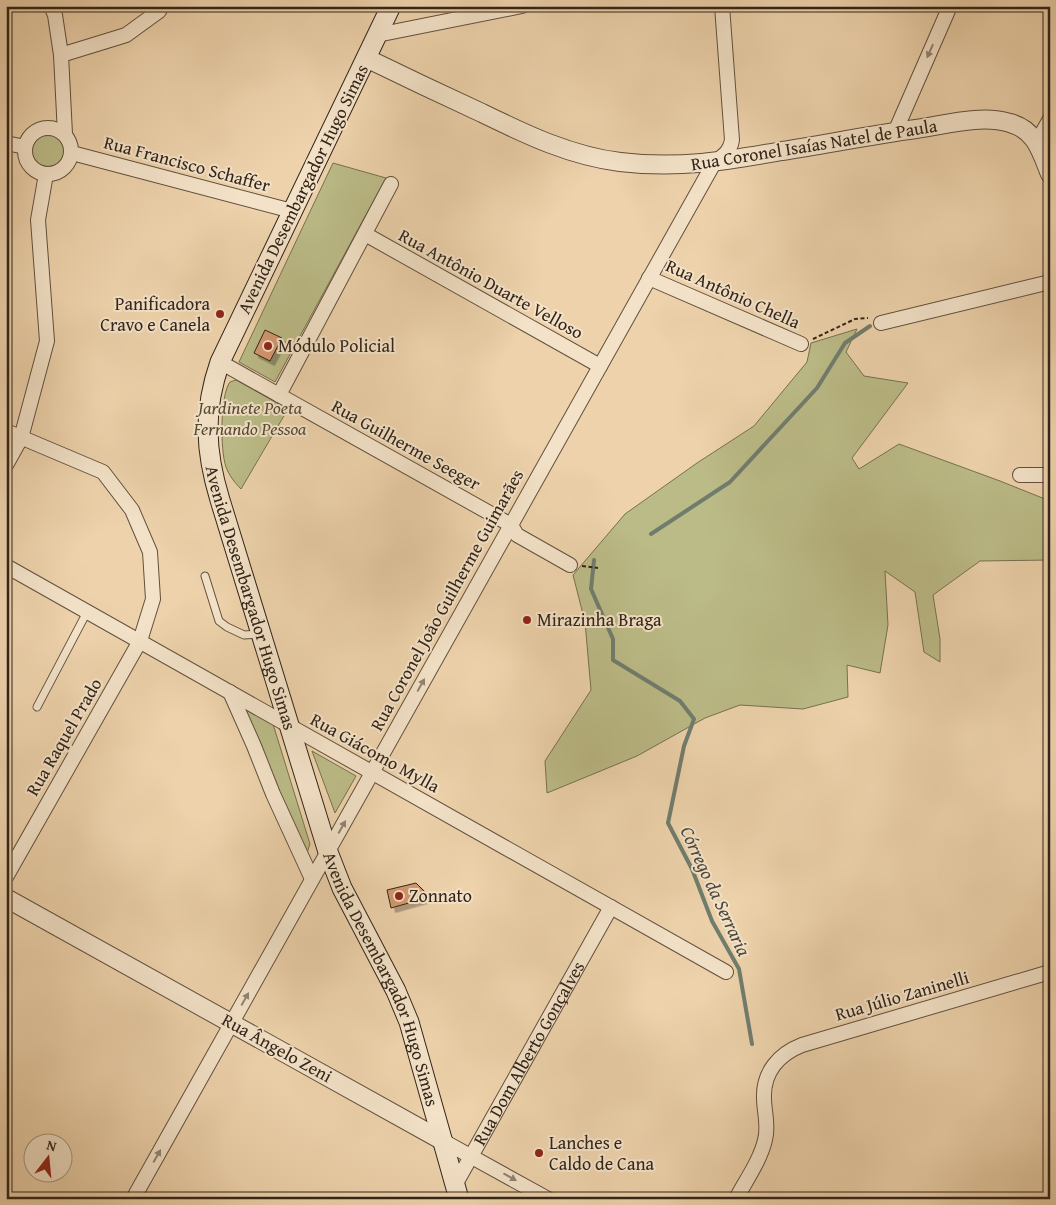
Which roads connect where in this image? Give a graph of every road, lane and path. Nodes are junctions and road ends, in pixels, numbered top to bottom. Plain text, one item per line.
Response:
1 (51, 6) edge
2 (162, 6) edge
3 (391, 6) edge
4 (522, 6) edge
5 (722, 6) edge
6 (950, 6) edge
7 (377, 35) junction
8 (61, 55) junction
9 (366, 58) junction
10 (1050, 118) edge
11 (895, 132) junction
12 (64, 134) junction
13 (1037, 142) junction
14 (6, 143) edge
15 (25, 147) junction
16 (72, 153) junction
17 (714, 163) junction
18 (46, 174) junction
19 (1050, 174) edge
20 (391, 184) dead end
21 (292, 211) junction
22 (365, 234) junction
23 (649, 278) junction
24 (1050, 282) edge
25 (881, 323) joint
26 (801, 344) joint
27 (220, 362) junction
28 (600, 366) junction
29 (279, 394) junction
30 (6, 431) edge
31 (20, 438) junction
32 (6, 465) edge
33 (1020, 475) dead end
34 (1050, 475) edge
35 (511, 525) junction
36 (570, 565) dead end
37 (6, 566) edge
38 (204, 576) dead end
39 (87, 612) junction
40 (260, 634) junction
41 (140, 641) junction
42 (230, 692) junction
43 (37, 707) dead end
44 (288, 725) junction
45 (372, 772) junction
46 (328, 852) junction
47 (6, 876) edge
48 (312, 879) junction
49 (6, 898) edge
50 (611, 907) junction
51 (726, 972) dead end
52 (1050, 972) edge
53 (232, 1023) junction
54 (443, 1141) junction
55 (471, 1156) junction
56 (454, 1194) edge
57 (134, 1199) edge
58 (548, 1199) edge
59 (736, 1199) edge

1 - 8 street
2 - 8 street
3 - 7 main road, Avenida Desembargador Hugo Simas
4 - 7 street
5 - 17 street, Rua Coronel João Guilherme Guimarães
6 -> 11 street
7 - 9 main road, Avenida Desembargador Hugo Simas
8 - 12 street
9 - 17 street, Rua Coronel Isaías Natel de Paula
9 - 21 main road, Avenida Desembargador Hugo Simas
10 - 13 street
11 - 13 street, Rua Coronel Isaías Natel de Paula
11 - 17 street, Rua Coronel Isaías Natel de Paula
12 - 15 street
12 - 16 street
13 - 19 street
14 - 15 street
15 - 18 street
16 - 18 street
16 - 21 street, Rua Francisco Schaffer
17 - 23 street, Rua Coronel João Guilherme Guimarães
18 - 31 street
20 - 22 street
21 - 27 main road, Avenida Desembargador Hugo Simas
22 - 28 street, Rua Antônio Duarte Velloso
22 - 29 street
23 - 26 street, Rua Antônio Chella
23 - 28 street, Rua Coronel João Guilherme Guimarães
24 - 25 street
25 - 26 path
27 - 29 street, Rua Guilherme Seeger
27 - 40 main road, Avenida Desembargador Hugo Simas
28 - 35 street, Rua Coronel João Guilherme Guimarães
29 - 35 street, Rua Guilherme Seeger
30 - 31 street, Rua Raquel Prado
31 - 32 street
31 - 41 street, Rua Raquel Prado
33 - 34 street
35 - 36 street, Rua Guilherme Seeger
45 -> 35 street, Rua Coronel João Guilherme Guimarães
37 - 39 street, Rua Giácomo Mylla
38 - 40 lane
39 - 41 street, Rua Giácomo Mylla
39 - 43 lane
40 - 44 main road, Avenida Desembargador Hugo Simas
41 - 42 street, Rua Giácomo Mylla
41 - 47 street, Rua Raquel Prado
42 - 44 street, Rua Giácomo Mylla
42 - 48 street
44 - 45 street, Rua Giácomo Mylla
44 - 46 main road, Avenida Desembargador Hugo Simas
46 -> 45 street, Rua Coronel João Guilherme Guimarães
45 - 50 street, Rua Giácomo Mylla
46 - 48 street, Rua Coronel João Guilherme Guimarães
46 - 54 main road, Avenida Desembargador Hugo Simas
53 -> 48 street, Rua Coronel João Guilherme Guimarães
49 - 53 street, Rua Ângelo Zeni
50 - 51 street, Rua Giácomo Mylla
50 - 55 street, Rua Dom Alberto Gonçalves
52 - 59 street, Rua Júlio Zaninelli
53 - 54 street, Rua Ângelo Zeni
57 -> 53 street, Rua Coronel João Guilherme Guimarães
54 - 55 street, Rua Ângelo Zeni
54 - 56 main road, Avenida Desembargador Hugo Simas
55 - 56 street, Rua Dom Alberto Gonçalves
55 -> 58 street, Rua Ângelo Zeni

